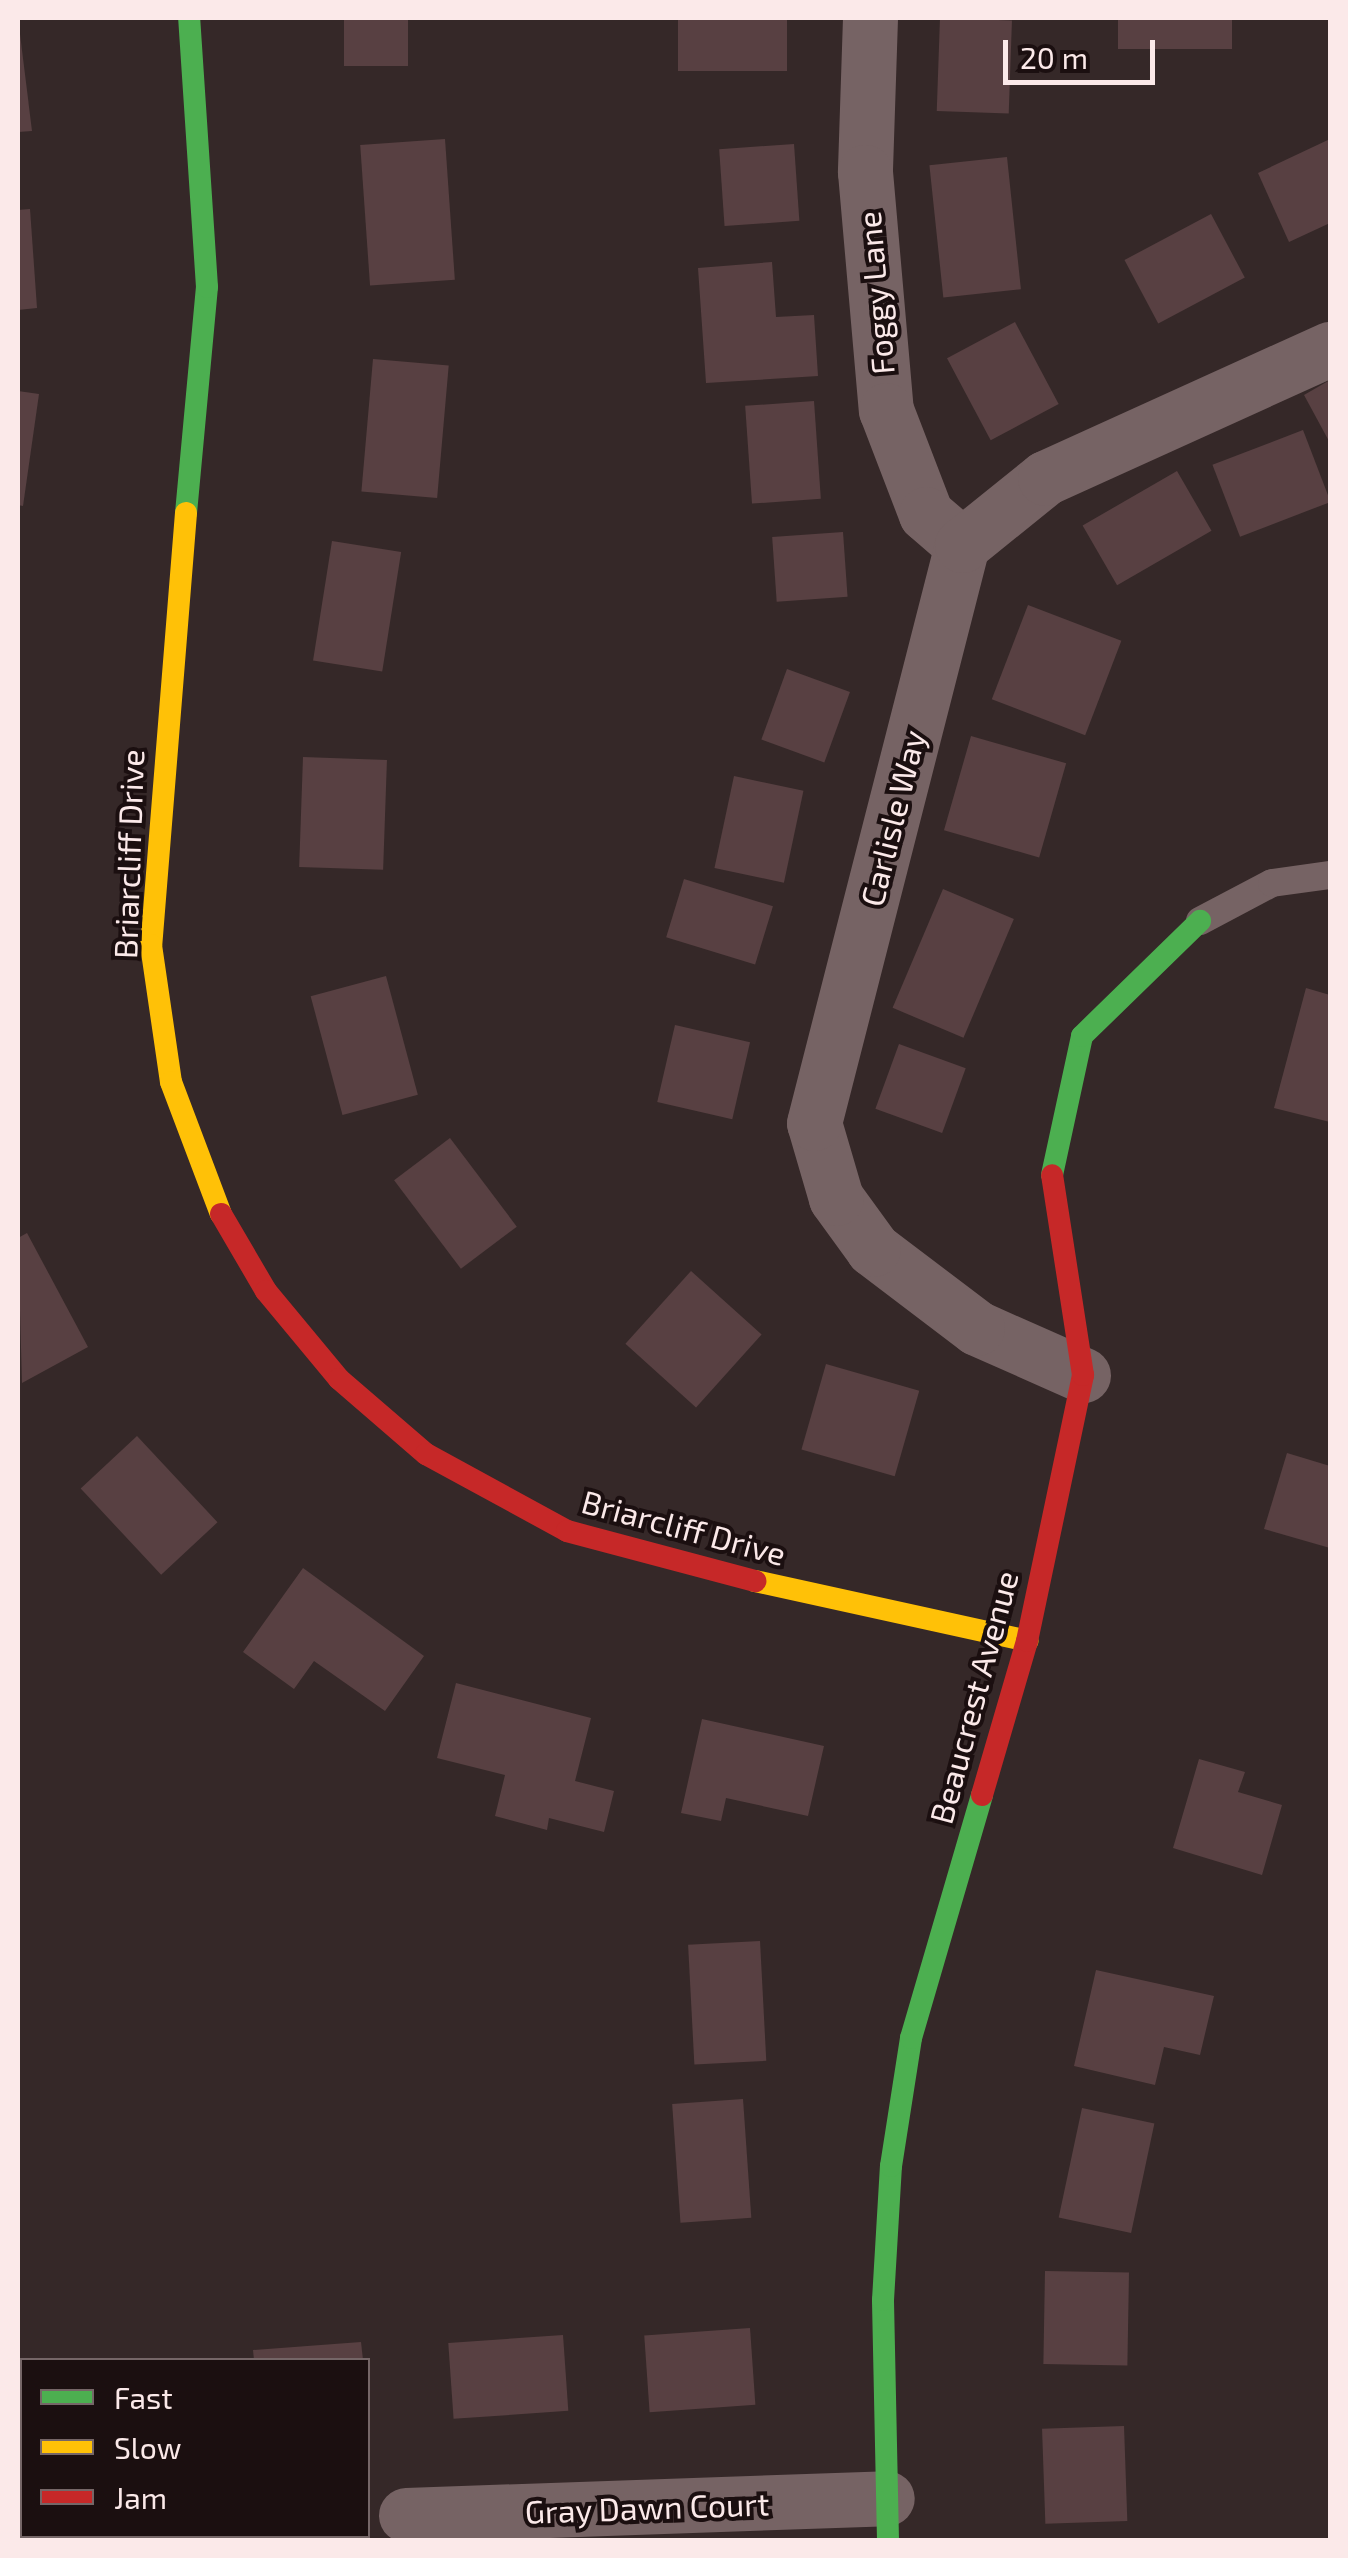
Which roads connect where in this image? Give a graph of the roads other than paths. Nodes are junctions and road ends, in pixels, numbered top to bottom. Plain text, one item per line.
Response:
1 (189, 18) edge
2 (870, 18) edge
3 (1330, 349) edge
4 (962, 545) junction
5 (1330, 875) edge
6 (1200, 921) joint
7 (1083, 1374) junction
8 (1027, 1641) junction
9 (406, 2515) dead end
10 (887, 2519) edge

1 - 8 street, Briarcliff Drive
2 - 4 street, Foggy Lane
3 - 4 street
4 - 7 street, Carlisle Way
5 - 6 lane
6 - 7 street, Beaucrest Avenue
7 - 8 street, Beaucrest Avenue
8 - 10 street, Beaucrest Avenue
9 - 10 street, Gray Dawn Court

